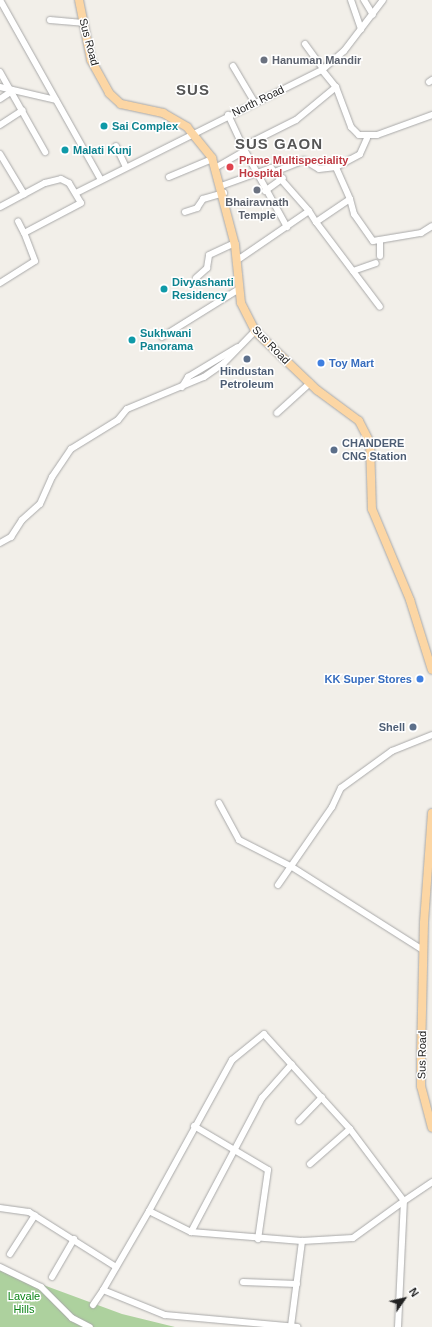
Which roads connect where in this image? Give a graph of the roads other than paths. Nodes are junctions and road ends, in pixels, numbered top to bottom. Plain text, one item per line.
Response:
1 (0, 0) edge
2 (79, 0) edge
3 (351, 0) edge
4 (364, 0) edge
5 (384, 0) edge
6 (373, 15) junction
7 (50, 20) dead end
8 (83, 23) junction
9 (361, 29) junction
10 (305, 44) dead end
11 (233, 66) dead end
12 (322, 70) junction
13 (0, 72) edge
14 (0, 86) edge
15 (336, 87) junction
16 (11, 91) junction
17 (0, 99) edge
18 (56, 100) junction
19 (254, 102) junction
20 (22, 111) junction
21 (432, 115) edge
22 (228, 116) junction
23 (0, 124) edge
24 (194, 132) junction
25 (359, 135) junction
26 (367, 138) junction
27 (116, 146) dead end
28 (362, 146) junction
29 (244, 149) junction
30 (45, 152) dead end
31 (0, 154) edge
32 (212, 159) junction
33 (126, 167) junction
34 (215, 168) junction
35 (336, 168) junction
36 (277, 171) junction
37 (256, 173) junction
38 (169, 177) dead end
39 (283, 178) junction
40 (101, 180) junction
41 (222, 189) junction
42 (265, 191) junction
43 (76, 193) junction
44 (24, 194) junction
45 (350, 199) junction
46 (0, 207) edge
47 (309, 211) junction
48 (185, 212) dead end
49 (18, 221) dead end
50 (316, 222) junction
51 (432, 226) edge
52 (287, 227) junction
53 (24, 234) junction
54 (380, 240) junction
55 (235, 243) junction
56 (380, 256) dead end
57 (236, 261) junction
58 (376, 262) dead end
59 (353, 271) junction
60 (196, 278) dead end
61 (0, 283) edge
62 (239, 289) junction
63 (380, 307) dead end
64 (255, 331) junction
65 (162, 337) dead end
66 (310, 383) junction
67 (277, 413) dead end
68 (0, 543) edge
69 (432, 670) edge
70 (432, 735) edge
71 (219, 803) dead end
72 (432, 813) edge
73 (292, 867) junction
74 (278, 886) dead end
75 (423, 950) junction
76 (292, 1064) junction
77 (322, 1097) junction
78 (299, 1121) dead end
79 (194, 1126) junction
80 (432, 1128) edge
81 (350, 1129) junction
82 (233, 1150) junction
83 (310, 1164) dead end
84 (432, 1182) edge
85 (404, 1201) junction
86 (0, 1208) edge
87 (149, 1211) junction
88 (35, 1215) junction
89 (191, 1232) junction
90 (74, 1239) junction
91 (258, 1239) junction
92 (302, 1241) junction
93 (10, 1254) dead end
94 (116, 1267) junction
95 (0, 1268) edge
96 (52, 1277) dead end
97 (243, 1282) dead end
98 (297, 1284) junction
99 (103, 1290) junction
100 (93, 1306) dead end
101 (292, 1326) edge
102 (90, 1327) edge
103 (297, 1327) edge
104 (398, 1327) edge

1 - 18 street
2 - 8 main road, Sus Road
3 - 9 street
4 - 6 street
5 - 6 street, North Road
6 - 9 street, North Road
7 - 8 street
8 - 24 main road, Sus Road
9 - 12 street, North Road
10 - 12 street
11 - 19 street
12 - 15 street
12 - 19 street, North Road
13 - 16 street
14 - 16 street
15 - 25 street
15 - 29 street
16 - 17 street
16 - 18 street
16 - 20 street
18 - 40 street
19 - 22 street, North Road
20 - 23 street
20 - 30 street
21 - 26 street
22 - 24 street, North Road
22 - 29 street
24 - 32 main road, Sus Road
24 - 33 street, North Road
25 - 26 street
25 - 28 street
26 - 28 street
27 - 33 street
28 - 35 street
29 - 34 street
29 - 37 street
31 - 44 street
32 - 34 main road, Sus Road
32 - 38 street
33 - 40 street, North Road
34 - 41 main road, Sus Road
35 - 36 street
35 - 45 street
36 - 37 street
36 - 39 street
37 - 41 street
37 - 42 street
39 - 42 street
39 - 47 street
40 - 43 street, North Road
41 - 48 street
41 - 55 main road, Sus Road
42 - 52 street
43 - 44 street
43 - 53 street
44 - 46 street
45 - 50 street
45 - 54 street
47 - 50 street
47 - 52 street
49 - 53 street
50 - 59 street
51 - 54 street
52 - 57 street
53 - 61 street
54 - 56 street
55 - 57 main road, Sus Road
55 - 60 street
57 - 62 main road, Sus Road
58 - 59 street
59 - 63 street
62 - 64 main road, Sus Road
62 - 65 street
64 - 66 main road, Sus Road
64 - 68 street
66 - 67 street
66 - 69 main road, Sus Road
70 - 73 street
71 - 73 street
72 - 75 main road, Sus Road
73 - 74 street
73 - 75 street
75 - 80 main road, Sus Road
76 - 77 street
76 - 79 street
76 - 82 street
77 - 78 street
77 - 81 street
79 - 82 street
79 - 87 street
81 - 83 street
81 - 85 street
82 - 89 street
82 - 91 street
84 - 85 street
85 - 92 street
85 - 104 street
86 - 88 street
87 - 89 street
87 - 94 street
88 - 90 street
88 - 93 street
89 - 91 street
90 - 94 street
90 - 96 street
91 - 92 street
92 - 98 street
94 - 99 street
95 - 102 street
97 - 98 street
98 - 101 street
99 - 100 street
99 - 101 street
101 - 103 street

